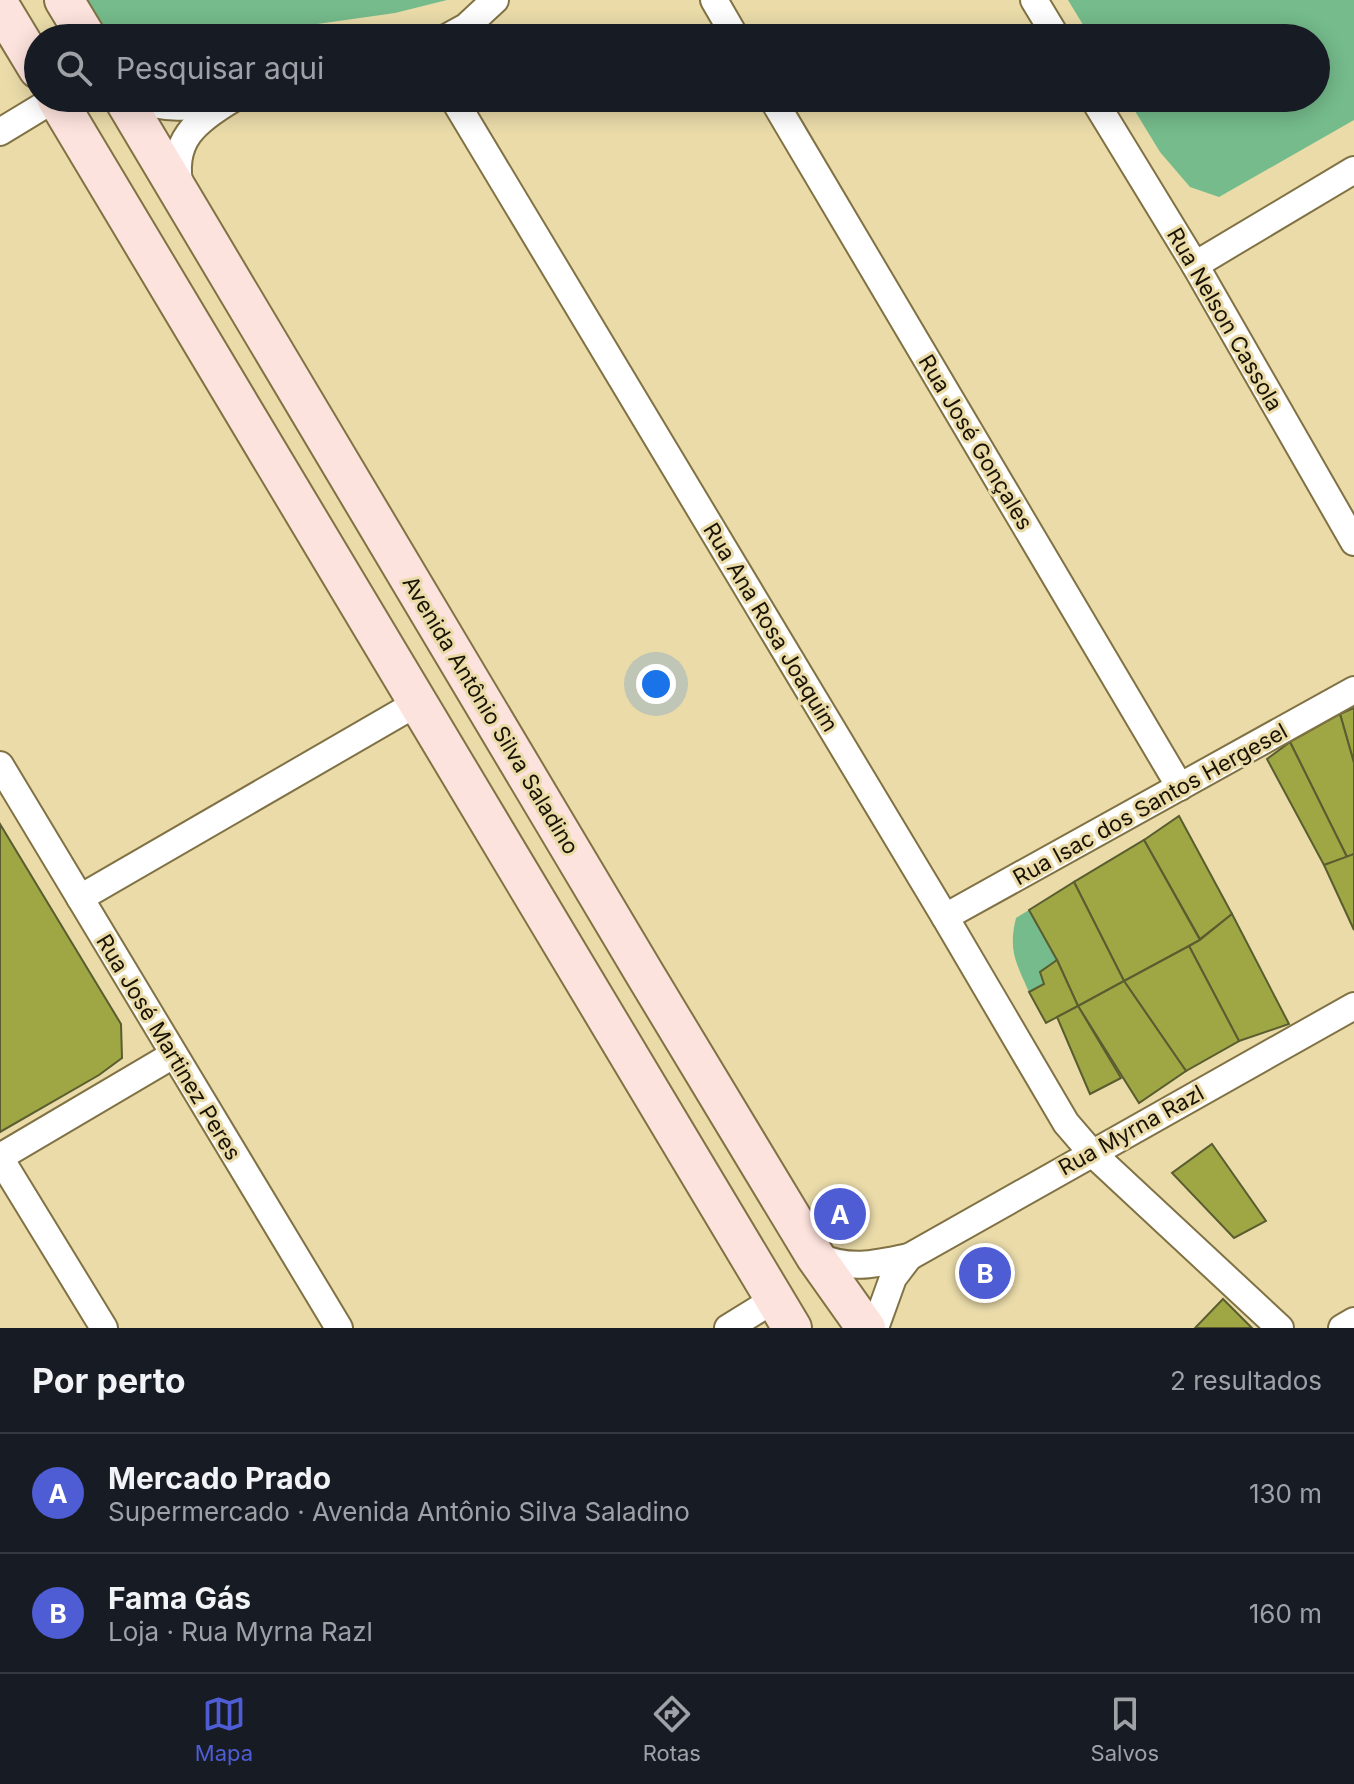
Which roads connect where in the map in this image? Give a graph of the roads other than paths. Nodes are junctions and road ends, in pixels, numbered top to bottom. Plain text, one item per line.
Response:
1 (64, 0) edge
2 (495, 0) edge
3 (714, 0) edge
4 (1034, 0) edge
5 (0, 6) edge
6 (79, 24) edge
7 (469, 24) edge
8 (728, 24) edge
9 (1049, 24) edge
10 (24, 46) edge
11 (33, 112) edge
12 (64, 112) edge
13 (132, 112) edge
14 (214, 112) edge
15 (461, 112) edge
16 (780, 112) edge
17 (1102, 112) edge
18 (0, 132) edge
19 (1354, 170) edge
20 (182, 195) junction
21 (1195, 265) junction
22 (1354, 542) edge
23 (1354, 690) edge
24 (417, 703) junction
25 (0, 765) edge
26 (1180, 787) junction
27 (80, 898) junction
28 (945, 917) junction
29 (1354, 1006) edge
30 (173, 1055) junction
31 (1091, 1152) junction
32 (0, 1158) edge
33 (815, 1256) junction
34 (909, 1257) junction
35 (783, 1313) edge
36 (1354, 1321) edge
37 (104, 1328) edge
38 (339, 1328) edge
39 (728, 1328) edge
40 (866, 1328) edge
41 (875, 1328) edge
42 (1280, 1328) edge
43 (1342, 1328) edge

1 - 6 main road
2 - 7 street
3 - 8 street
4 - 9 street
5 - 10 main road
11 - 18 street
12 - 24 main road
13 - 20 main road, Avenida Antônio Silva Saladino
14 - 20 street
15 - 28 street, Rua Ana Rosa Joaquim
16 - 26 street, Rua José Gonçales
17 - 21 street, Rua Nelson Cassola
19 - 21 street
20 - 33 main road, Avenida Antônio Silva Saladino
21 - 22 street, Rua Nelson Cassola
23 - 26 street, Rua Isac dos Santos Hergesel
24 - 27 street
24 - 35 main road
25 - 27 street, Rua José Martinez Peres
26 - 28 street, Rua Isac dos Santos Hergesel
27 - 30 street, Rua José Martinez Peres
28 - 31 street, Rua Ana Rosa Joaquim
29 - 31 street, Rua Myrna Razl
30 - 32 street
30 - 38 street, Rua José Martinez Peres
31 - 34 street, Rua Myrna Razl
31 - 42 street, Rua Ana Rosa Joaquim
32 - 37 street
33 - 34 street, Rua Myrna Razl
33 - 40 main road, Avenida Antônio Silva Saladino
34 - 41 street, Rua Myrna Razl
35 - 39 street
36 - 43 street

